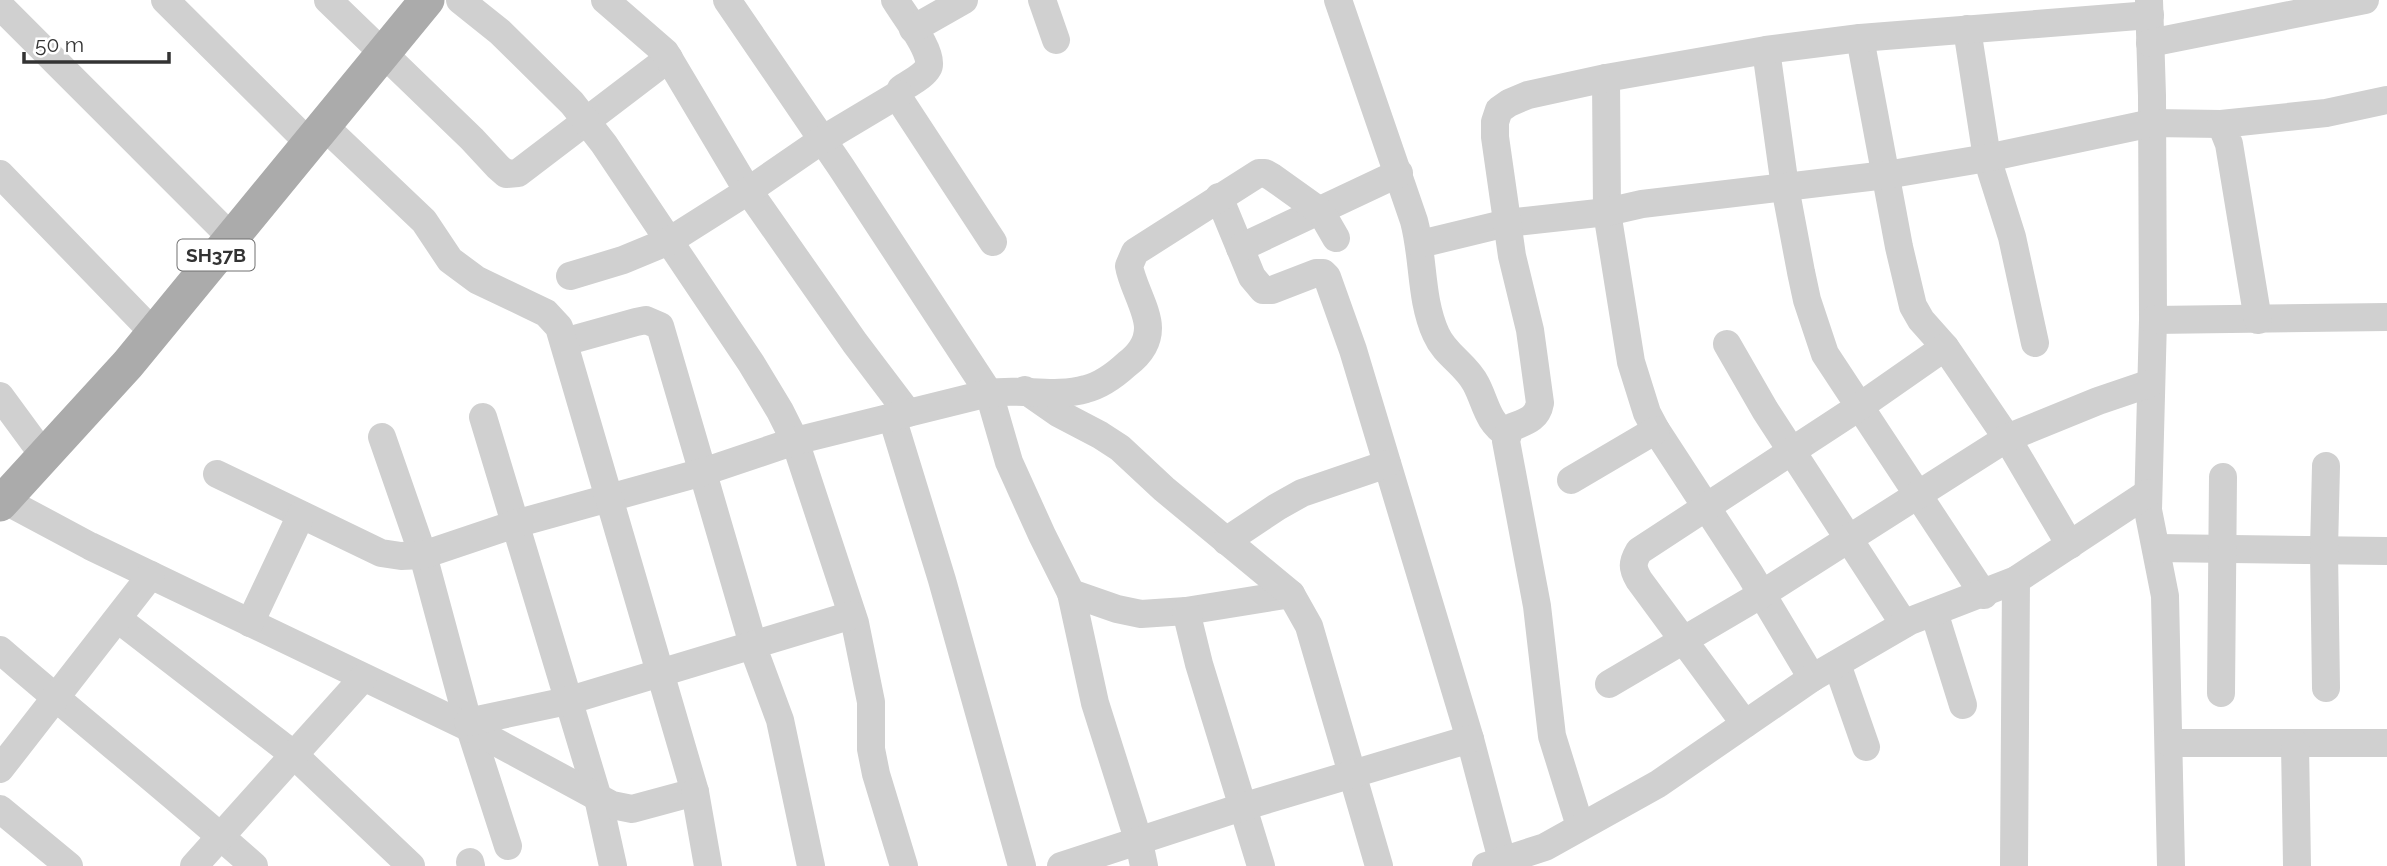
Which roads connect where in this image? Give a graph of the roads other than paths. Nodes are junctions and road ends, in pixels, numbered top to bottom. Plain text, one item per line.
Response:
1 (165, 0) edge
2 (328, 0) edge
3 (427, 0) edge
4 (460, 0) edge
5 (605, 0) edge
6 (727, 0) edge
7 (895, 0) edge
8 (964, 0) edge
9 (1042, 0) edge
10 (1338, 0) edge
11 (2365, 0) edge
12 (0, 6) edge
13 (2150, 19) edge
14 (913, 29) junction
15 (1966, 29) junction
16 (1860, 38) junction
17 (1056, 40) dead end
18 (1766, 50) junction
19 (384, 52) junction
20 (669, 58) junction
21 (1606, 78) junction
22 (899, 94) junction
23 (2387, 100) edge
24 (585, 120) junction
25 (2152, 123) junction
26 (2221, 124) junction
27 (316, 134) junction
28 (822, 140) junction
29 (1987, 158) junction
30 (1399, 173) junction
31 (0, 174) edge
32 (1886, 175) junction
33 (1785, 187) junction
34 (748, 191) junction
35 (1219, 197) junction
36 (1321, 212) junction
37 (1606, 212) junction
38 (1507, 223) junction
39 (231, 237) junction
40 (1336, 238) dead end
41 (669, 241) junction
42 (993, 242) dead end
43 (1420, 244) junction
44 (1240, 248) junction
45 (570, 276) dead end
46 (2387, 317) edge
47 (2153, 320) junction
48 (2258, 320) junction
49 (153, 332) junction
50 (564, 342) junction
51 (2035, 343) dead end
52 (1727, 344) dead end
53 (1945, 347) junction
54 (2151, 383) junction
55 (1025, 390) junction
56 (989, 393) junction
57 (0, 396) edge
58 (1859, 407) junction
59 (900, 415) junction
60 (483, 417) dead end
61 (1656, 430) junction
62 (1507, 434) junction
63 (382, 437) dead end
64 (2007, 439) junction
65 (795, 441) junction
66 (1791, 451) junction
67 (44, 456) junction
68 (1387, 464) junction
69 (2326, 466) dead end
70 (703, 472) junction
71 (217, 474) dead end
72 (2223, 477) dead end
73 (1571, 480) dead end
74 (2148, 493) junction
75 (1918, 496) junction
76 (610, 499) junction
77 (2, 502) edge
78 (1706, 507) junction
79 (301, 515) junction
80 (515, 524) junction
81 (1848, 539) junction
82 (1226, 541) junction
83 (2070, 545) junction
84 (2156, 548) junction
85 (2222, 548) junction
86 (2324, 550) junction
87 (2387, 551) edge
88 (423, 555) junction
89 (151, 575) junction
90 (2016, 580) junction
91 (1071, 593) junction
92 (1291, 594) junction
93 (1762, 594) junction
94 (1984, 594) junction
95 (1186, 611) junction
96 (1934, 612) junction
97 (852, 615) junction
98 (118, 619) junction
99 (250, 623) junction
100 (1904, 624) junction
101 (1683, 639) junction
102 (753, 644) junction
103 (0, 650) edge
104 (1837, 664) junction
105 (662, 674) junction
106 (363, 678) junction
107 (1812, 678) junction
108 (1609, 684) dead end
109 (2326, 688) dead end
110 (2221, 693) dead end
111 (56, 699) junction
112 (567, 701) junction
113 (1963, 705) dead end
114 (1745, 724) junction
115 (469, 725) junction
116 (1470, 739) junction
117 (2169, 743) junction
118 (2387, 743) edge
119 (2295, 744) junction
120 (1866, 747) dead end
121 (293, 754) junction
122 (0, 769) edge
123 (1353, 774) junction
124 (695, 792) junction
125 (598, 797) junction
126 (1242, 807) junction
127 (0, 808) edge
128 (1580, 826) junction
129 (220, 835) junction
130 (508, 846) dead end
131 (1142, 854) edge
132 (1542, 857) edge
133 (1494, 863) edge
134 (69, 866) edge
135 (194, 866) edge
136 (254, 866) edge
137 (411, 866) edge
138 (613, 866) edge
139 (708, 866) edge
140 (811, 866) edge
141 (904, 866) edge
142 (1022, 866) edge
143 (1061, 866) edge
144 (1261, 866) edge
145 (1379, 866) edge
146 (2014, 866) edge
147 (2171, 866) edge
148 (2297, 866) edge

1 - 27 street
2 - 19 street
3 - 19 main road, SH37B
4 - 24 street
5 - 20 street
6 - 28 street
7 - 14 street
8 - 14 street
9 - 17 street
10 - 30 street
11 - 13 street
12 - 39 street
13 - 15 street
13 - 25 street
14 - 22 street
15 - 16 street
15 - 29 street
16 - 18 street
16 - 32 street
18 - 21 street
18 - 33 street
19 - 24 street
19 - 27 main road, SH37B
20 - 24 street
20 - 34 street
21 - 37 street
21 - 38 street
22 - 28 street
22 - 42 street
23 - 26 street
24 - 41 street
25 - 26 street
25 - 29 street
25 - 47 street
26 - 48 street
27 - 39 main road, SH37B
27 - 50 street
28 - 34 street
28 - 56 street
29 - 32 street
29 - 51 street
30 - 36 street
30 - 43 street
31 - 49 street
32 - 33 street
32 - 53 street
33 - 37 street
33 - 58 street
34 - 41 street
34 - 59 street
35 - 36 street
35 - 44 street
35 - 55 street
36 - 40 street
36 - 44 street
37 - 38 street
37 - 61 street
38 - 43 street
38 - 62 street
39 - 49 main road, SH37B
41 - 45 street
41 - 65 street
43 - 62 street
44 - 68 street
46 - 48 street
47 - 48 street
47 - 54 street
49 - 67 main road, SH37B
50 - 70 street
50 - 76 street
52 - 66 street
53 - 58 street
53 - 64 street
54 - 64 street
54 - 74 street
55 - 56 street
55 - 82 street
56 - 59 street
56 - 91 street
57 - 67 street
58 - 66 street
58 - 75 street
59 - 65 street
59 - 142 street
60 - 80 street
61 - 73 street
61 - 78 street
62 - 128 street
63 - 88 street
64 - 75 street
64 - 83 street
65 - 70 street
65 - 97 street
66 - 78 street
66 - 81 street
67 - 77 main road, SH37B
68 - 82 street
68 - 116 street
69 - 86 street
70 - 76 street
70 - 102 street
71 - 79 street
72 - 85 street
74 - 83 street
74 - 84 street
75 - 81 street
75 - 94 street
76 - 80 street
76 - 105 street
77 - 89 street
78 - 93 street
78 - 101 street
79 - 88 street
79 - 99 street
80 - 88 street
80 - 112 street
81 - 93 street
81 - 100 street
82 - 92 street
83 - 90 street
84 - 85 street
84 - 117 street
85 - 86 street
85 - 110 street
86 - 87 street
86 - 109 street
88 - 115 street
89 - 98 street
89 - 99 street
90 - 94 street
90 - 146 street
91 - 95 street
91 - 131 street
92 - 95 street
92 - 123 street
93 - 101 street
93 - 107 street
94 - 96 street
95 - 126 street
96 - 100 street
96 - 113 street
97 - 102 street
97 - 141 street
98 - 111 street
98 - 121 street
99 - 106 street
100 - 104 street
101 - 108 street
101 - 114 street
102 - 105 street
102 - 140 street
103 - 111 street
104 - 107 street
104 - 120 street
105 - 112 street
105 - 124 street
106 - 115 street
106 - 121 street
107 - 114 street
111 - 122 street
111 - 129 street
112 - 115 street
112 - 125 street
114 - 128 street
115 - 125 street
115 - 130 street
116 - 123 street
116 - 133 street
117 - 119 street
117 - 147 street
118 - 119 street
119 - 148 street
121 - 129 street
121 - 137 street
123 - 126 street
123 - 145 street
124 - 125 street
124 - 139 street
125 - 138 street
126 - 131 street
126 - 144 street
127 - 134 street
128 - 132 street
129 - 135 street
129 - 136 street
131 - 143 street
132 - 133 street

